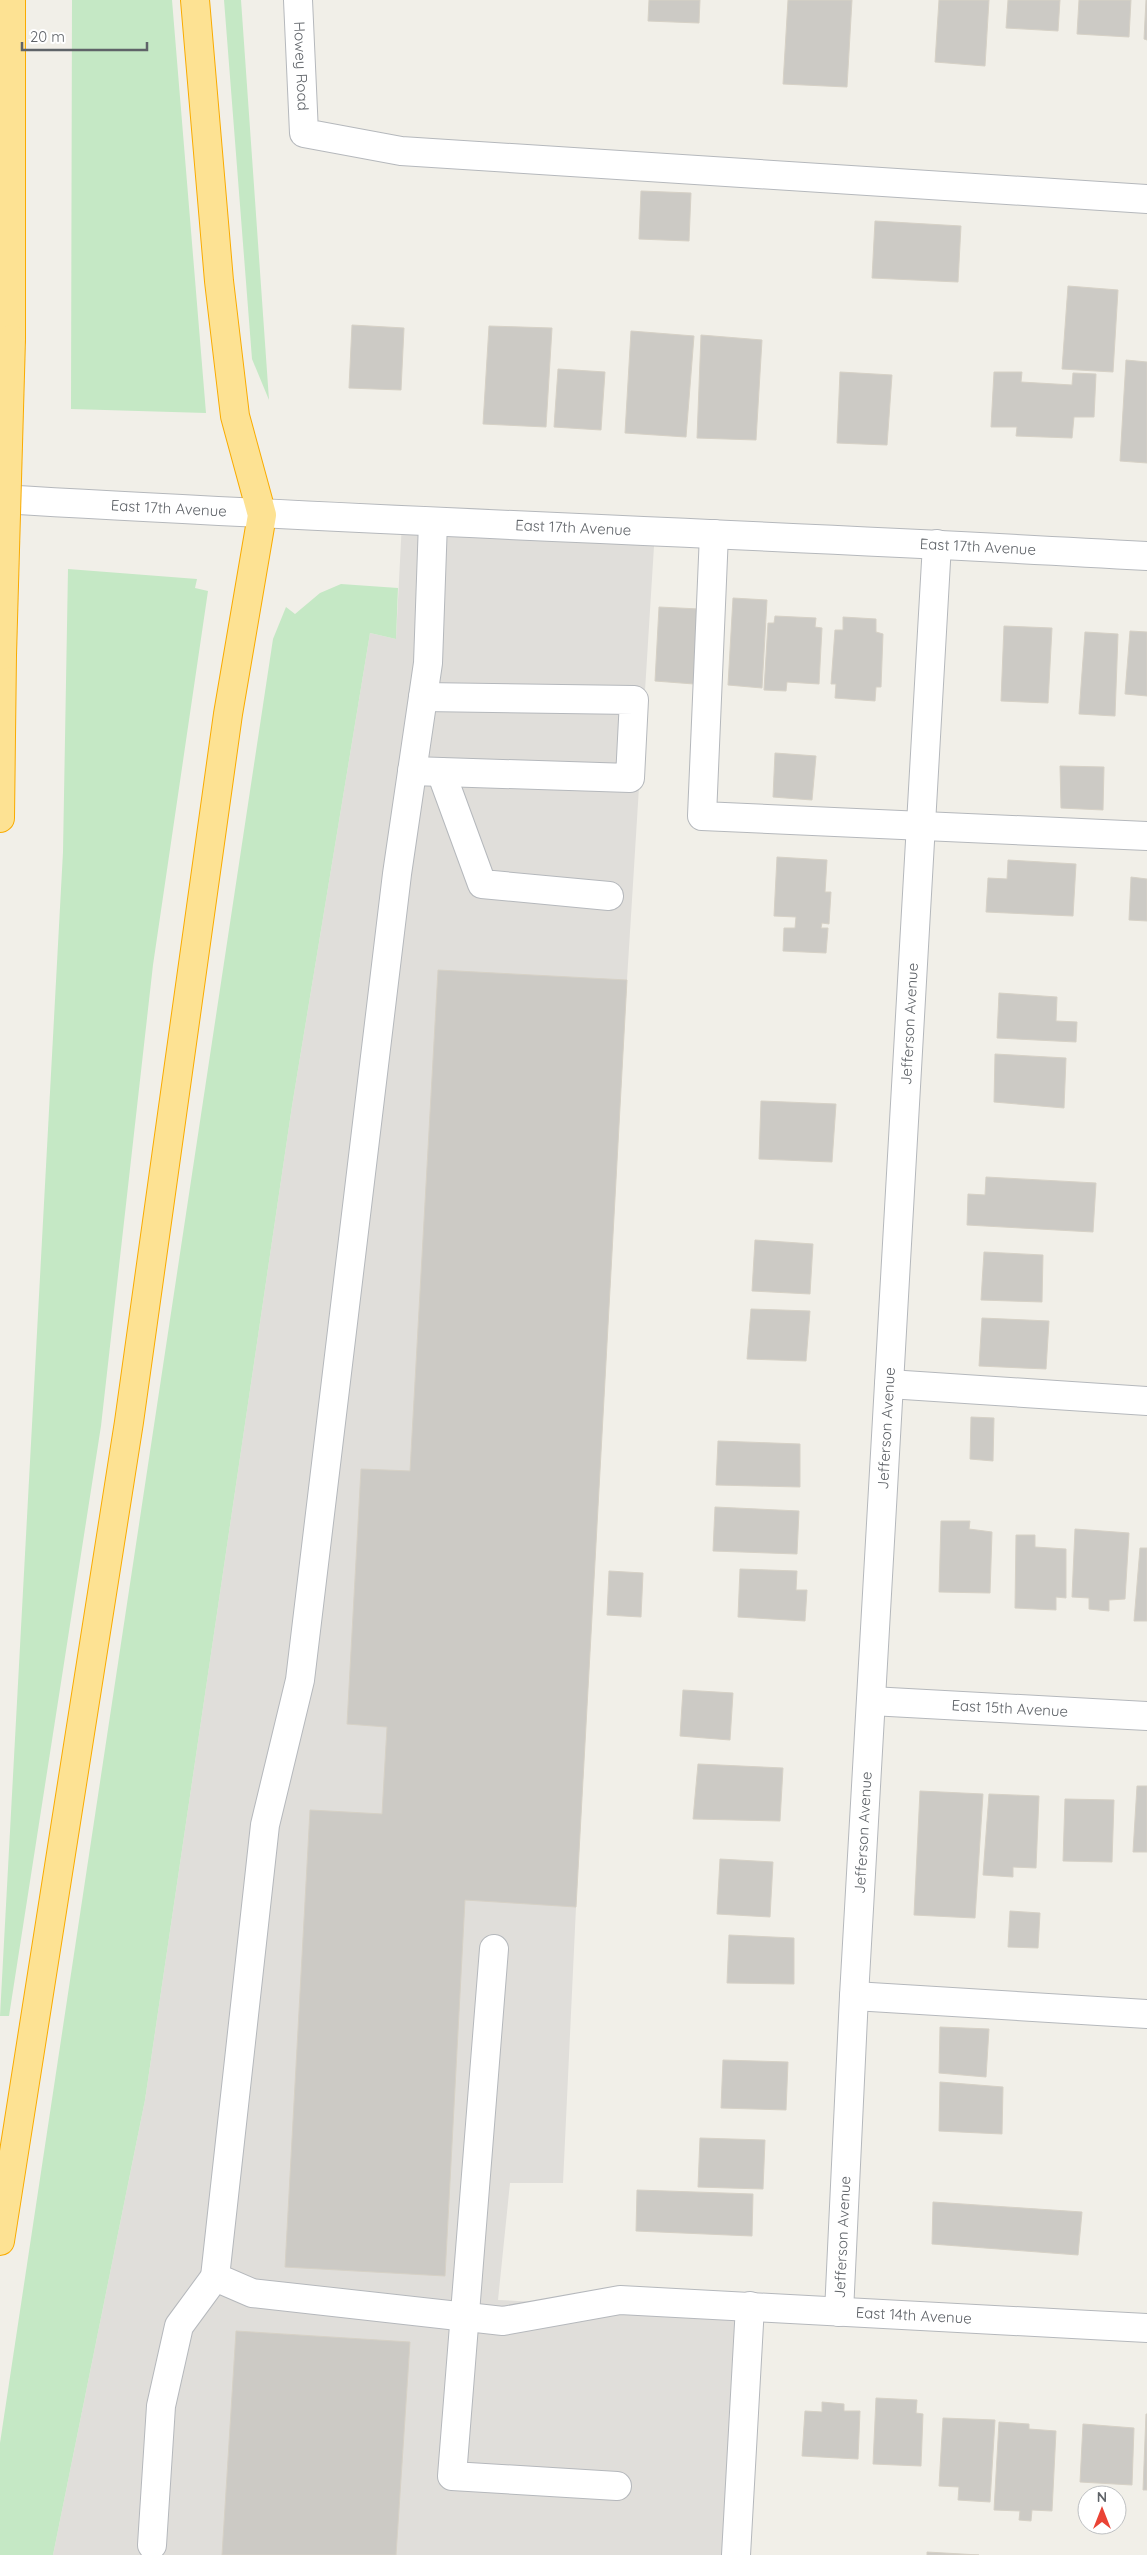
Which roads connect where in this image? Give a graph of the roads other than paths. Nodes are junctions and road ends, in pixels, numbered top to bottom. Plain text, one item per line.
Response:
1 (11, 0) edge
2 (195, 0) edge
3 (298, 0) edge
4 (1147, 199) edge
5 (0, 499) edge
6 (262, 515) junction
7 (433, 522) junction
8 (714, 534) junction
9 (937, 544) junction
10 (1147, 556) edge
11 (423, 697) junction
12 (412, 771) junction
13 (441, 772) junction
14 (0, 818) edge
15 (921, 826) junction
16 (1147, 836) edge
17 (610, 896) dead end
18 (888, 1384) junction
19 (1147, 1401) edge
20 (871, 1701) junction
21 (1147, 1716) edge
22 (494, 1949) dead end
23 (854, 1996) junction
24 (1147, 2014) edge
25 (0, 2241) edge
26 (215, 2277) junction
27 (750, 2306) junction
28 (839, 2312) junction
29 (465, 2317) junction
30 (1147, 2328) edge
31 (617, 2486) dead end
32 (152, 2546) dead end
33 (736, 2555) edge

1 - 14 highway, bridge
2 - 6 highway
3 - 4 street, Howey Road
5 - 6 street, East 17th Avenue
6 - 7 street, East 17th Avenue
6 - 25 highway
7 - 8 street, East 17th Avenue
7 - 11 street
8 - 9 street, East 17th Avenue
8 - 15 street
9 - 10 street, East 17th Avenue
9 - 15 street, Jefferson Avenue
11 - 12 street
11 - 13 street
12 - 13 street
12 - 26 street
13 - 17 street
15 - 16 street
15 - 18 street, Jefferson Avenue
18 - 19 street
18 - 20 street, Jefferson Avenue
20 - 21 street, East 15th Avenue
20 - 23 street, Jefferson Avenue
22 - 29 street
23 - 24 street
23 - 28 street, Jefferson Avenue
26 - 29 street, East 14th Avenue
26 - 32 street
27 - 28 street, East 14th Avenue
27 - 29 street, East 14th Avenue
27 - 33 street
28 - 30 street, East 14th Avenue
29 - 31 street

